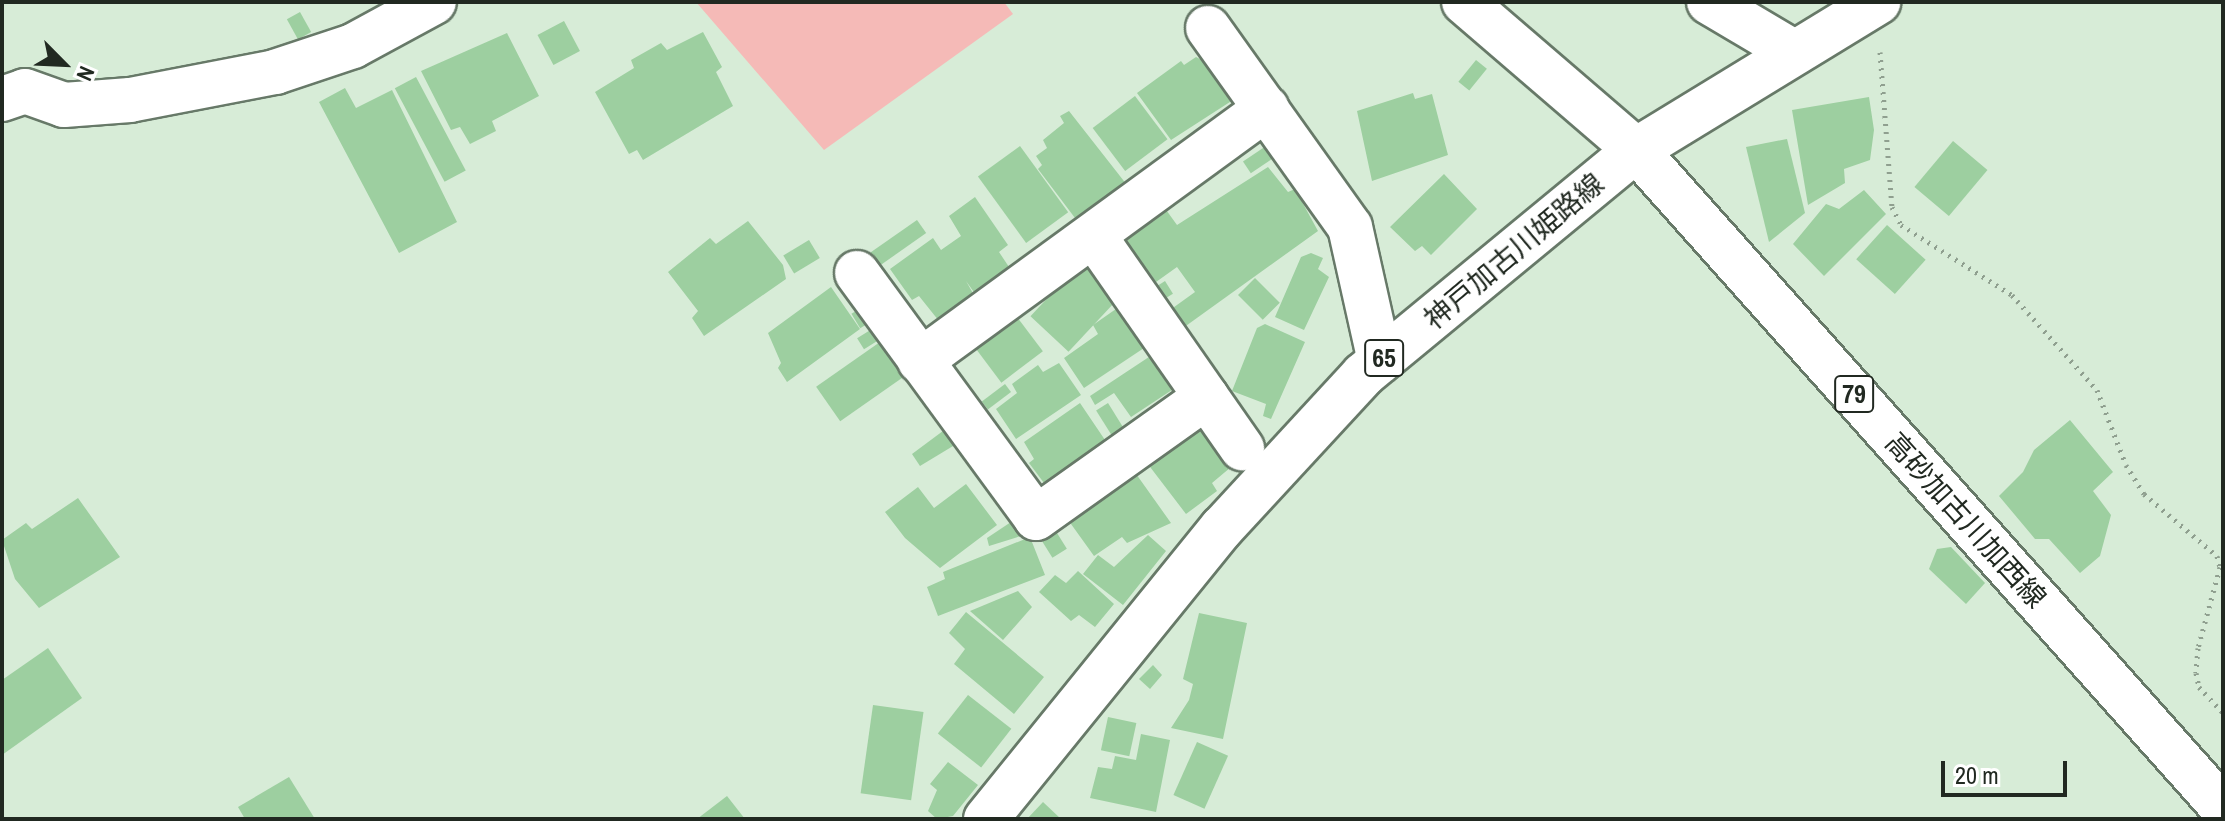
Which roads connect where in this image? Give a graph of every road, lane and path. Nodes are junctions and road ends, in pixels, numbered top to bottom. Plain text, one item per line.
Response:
1 (434, 2) edge
2 (1464, 2) edge
3 (1709, 2) edge
4 (1878, 2) edge
5 (1208, 28) dead end
6 (1792, 51) junction
7 (2, 99) edge
8 (1267, 108) junction
9 (1636, 150) junction
10 (1094, 236) junction
11 (857, 273) dead end
12 (920, 361) junction
13 (1380, 361) junction
14 (1206, 397) junction
15 (1242, 448) dead end
16 (2223, 713) edge
17 (2223, 808) edge
18 (986, 819) edge

1 - 7 main road
2 - 9 main road, 高砂加古川加西線 / 79
3 - 6 main road
4 - 6 main road, 神戸加古川姫路線 / 65
4 - 16 path
5 - 8 main road
6 - 9 main road, 神戸加古川姫路線 / 65
8 - 10 main road
8 - 13 main road
9 - 13 main road, 神戸加古川姫路線 / 65
9 - 17 main road, 高砂加古川加西線 / 79
10 - 12 main road
10 - 14 main road
11 - 12 main road
12 - 14 main road
13 - 18 main road, 神戸加古川姫路線 / 65
14 - 15 main road

